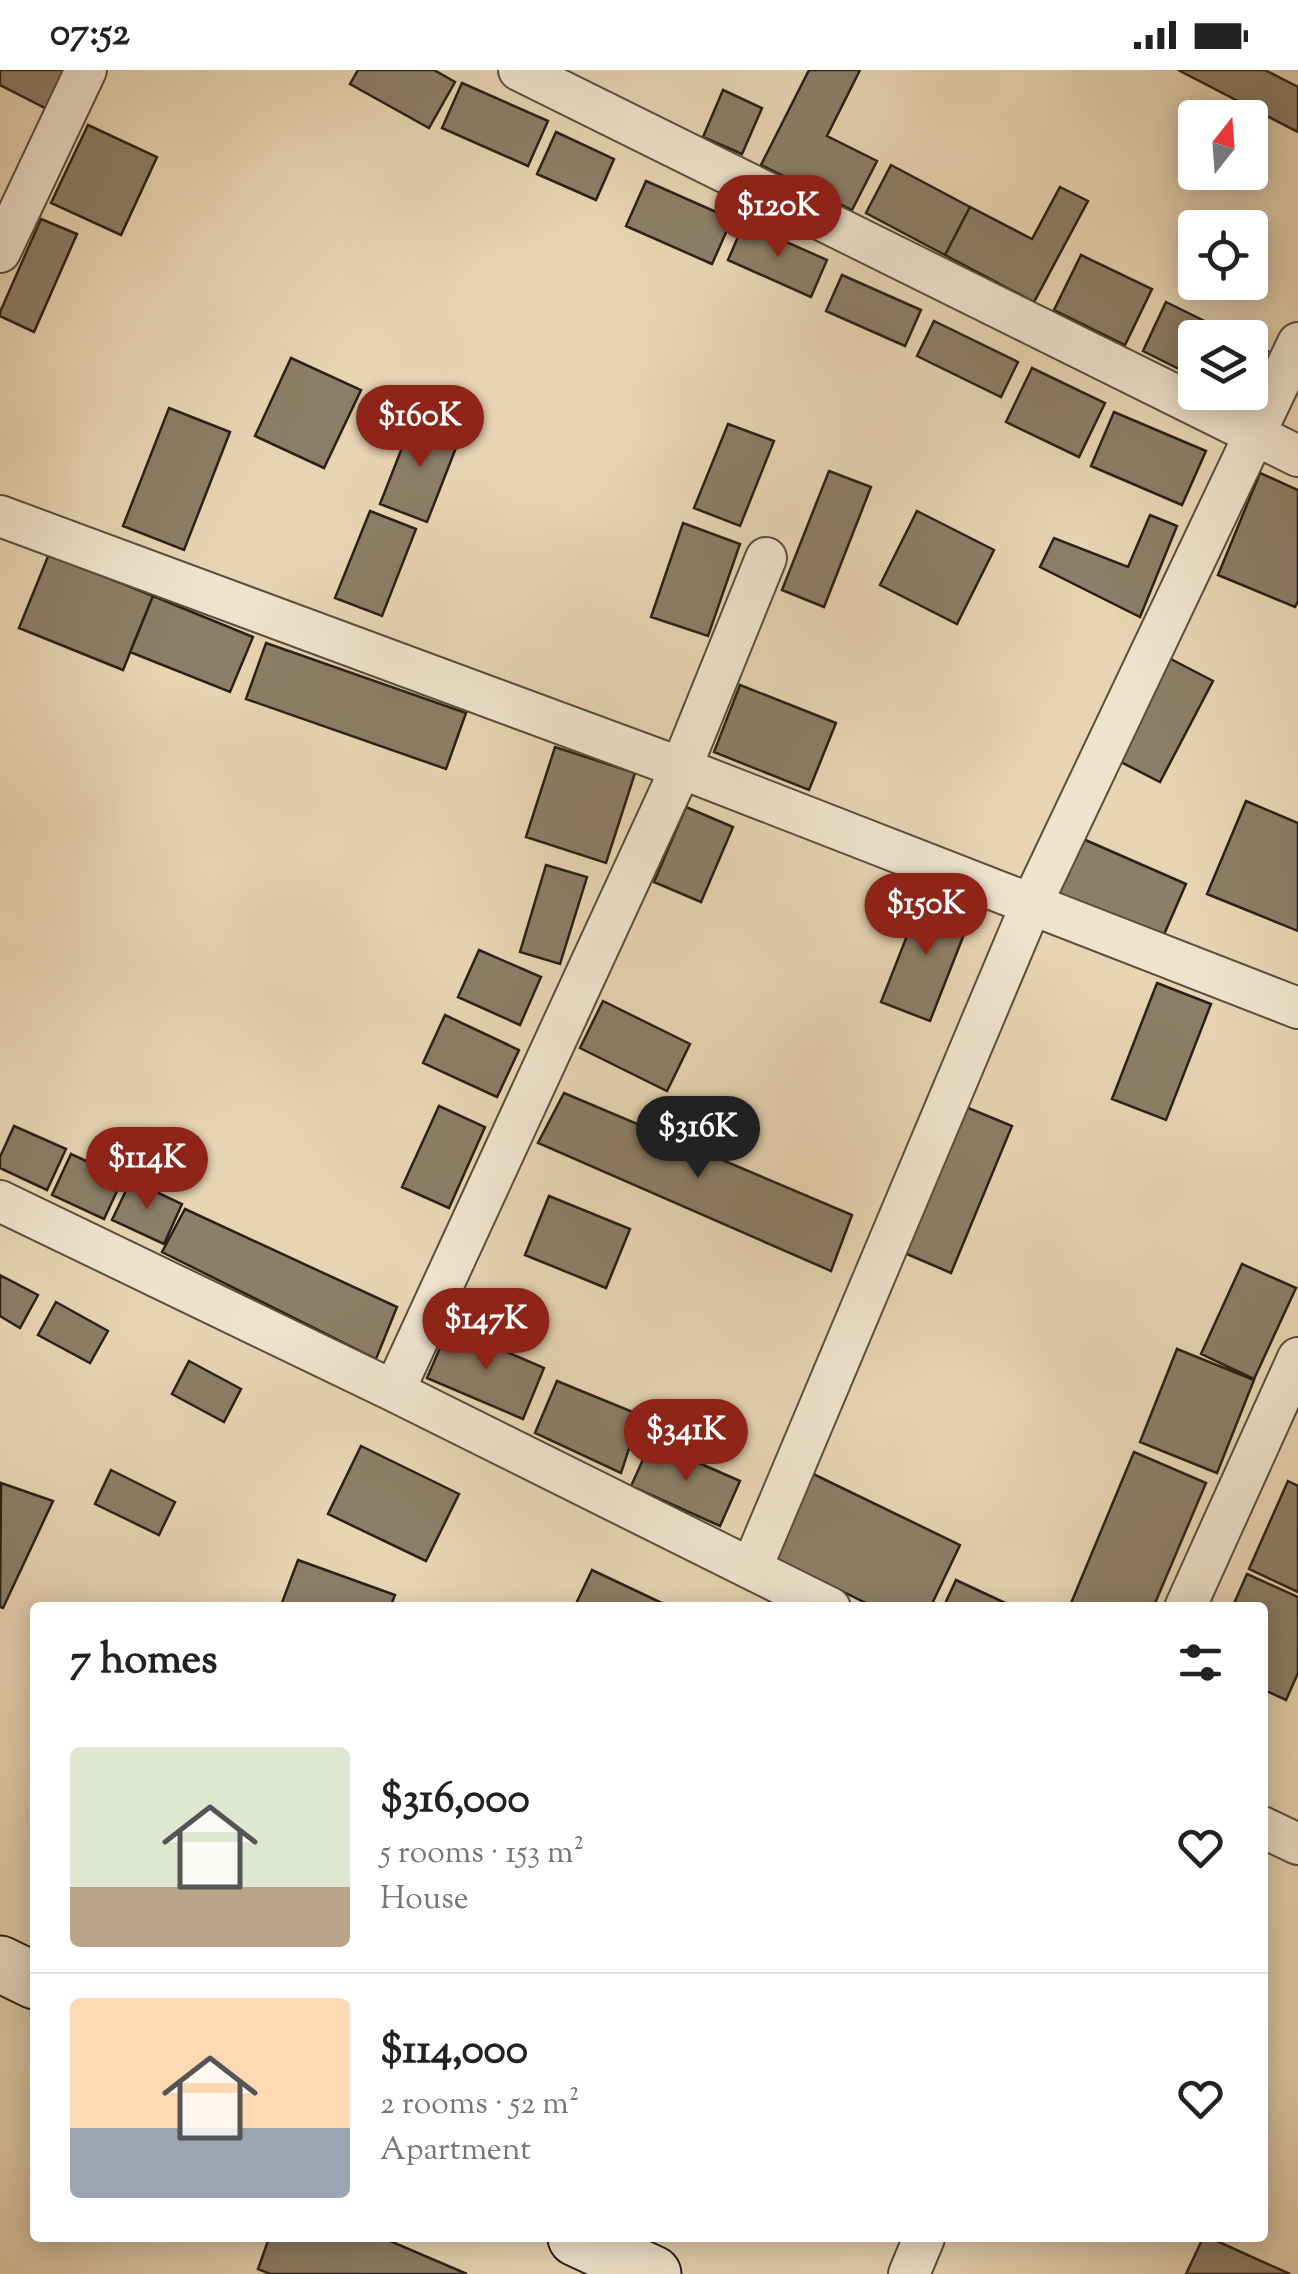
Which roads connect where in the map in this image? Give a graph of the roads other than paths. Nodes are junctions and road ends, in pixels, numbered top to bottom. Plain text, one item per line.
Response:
1 (86, 70) edge
2 (519, 70) edge
3 (0, 252) edge
4 (1298, 342) edge
5 (1254, 435) junction
6 (1298, 456) edge
7 (0, 516) edge
8 (766, 558) dead end
9 (681, 768) junction
10 (1031, 905) junction
11 (1298, 1008) edge
12 (0, 1201) edge
13 (1298, 1358) edge
14 (394, 1391) junction
15 (752, 1567) junction
16 (819, 1602) edge
17 (1188, 1602) edge
18 (1268, 1830) edge
19 (1298, 1844) edge
20 (0, 1964) edge
21 (30, 1979) edge
22 (585, 2242) edge
23 (922, 2242) edge
24 (653, 2274) edge
25 (909, 2274) edge

1 - 3 street
2 - 5 street
4 - 5 street
5 - 6 street
5 - 10 street
7 - 9 street
8 - 9 street
9 - 10 street
9 - 14 street
10 - 11 street
10 - 15 street
12 - 14 street
13 - 17 street
14 - 15 street
15 - 16 street
18 - 19 street
20 - 21 main road
22 - 24 main road
23 - 25 street

